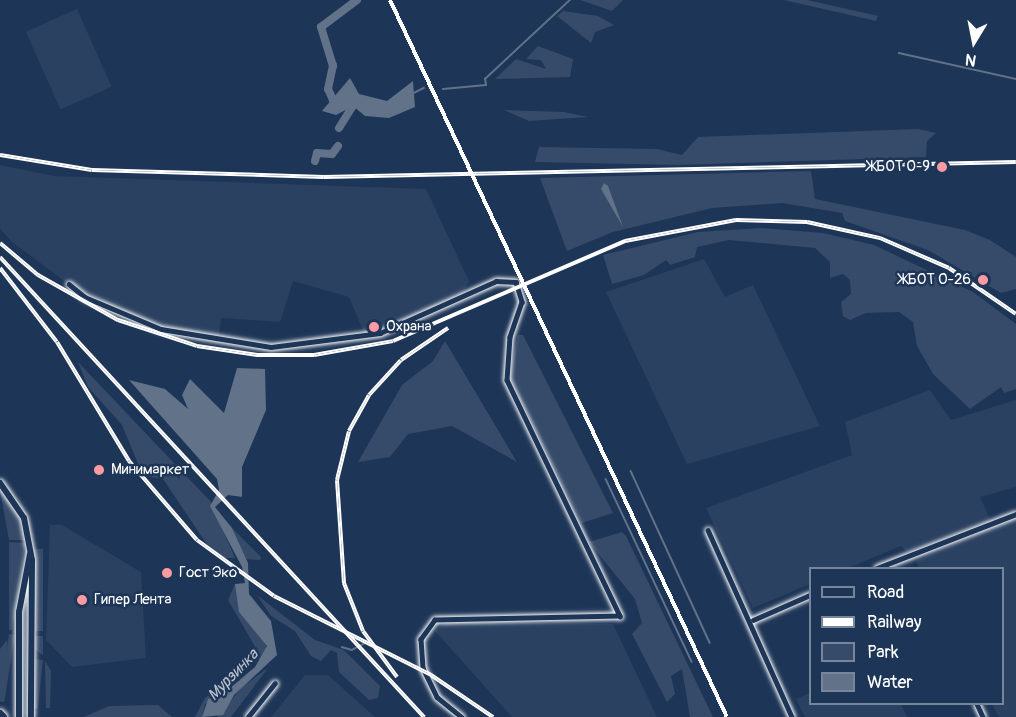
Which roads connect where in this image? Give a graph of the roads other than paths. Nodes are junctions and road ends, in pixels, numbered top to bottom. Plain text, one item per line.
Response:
1 (69, 284) dead end
2 (0, 483) edge
3 (1016, 514) edge
4 (708, 530) dead end
5 (30, 553) junction
6 (880, 567) edge
7 (809, 595) edge
8 (753, 620) junction
9 (275, 683) dead end
10 (19, 717) edge
11 (31, 717) edge
12 (248, 717) edge
13 (462, 717) edge
14 (792, 717) edge

1 - 13 street
2 - 5 street
3 - 6 street
4 - 8 street
5 - 10 street
5 - 11 street
7 - 8 street
8 - 14 street
9 - 12 street

